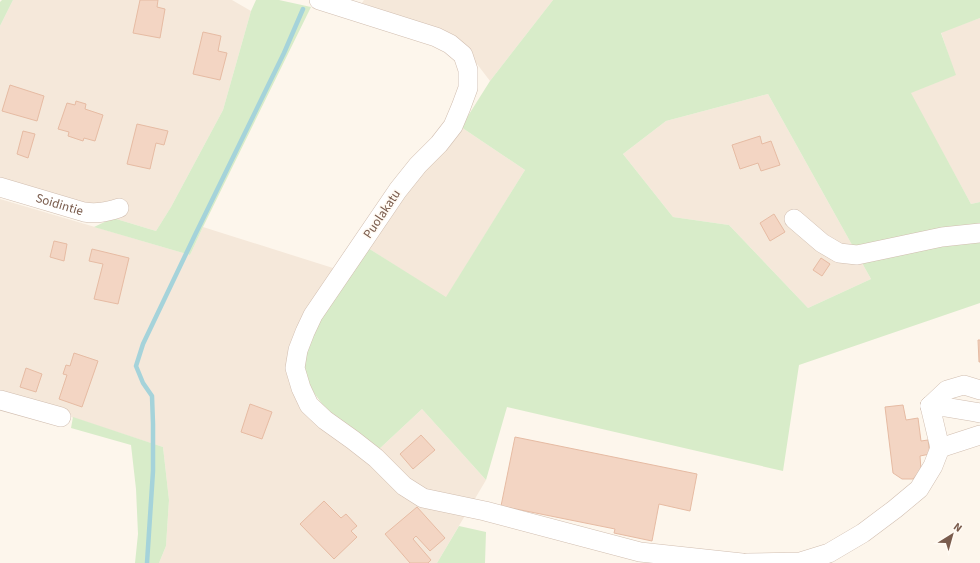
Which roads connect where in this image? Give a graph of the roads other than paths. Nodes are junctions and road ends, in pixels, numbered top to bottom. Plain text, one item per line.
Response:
1 (319, 0) edge
2 (0, 186) edge
3 (119, 208) dead end
4 (794, 219) dead end
5 (980, 233) edge
6 (980, 390) edge
7 (0, 400) edge
8 (930, 406) junction
9 (980, 413) edge
10 (61, 417) dead end
11 (980, 435) edge
12 (940, 448) junction
13 (697, 561) edge
14 (742, 563) edge
15 (747, 563) edge

1 - 13 street, Puolakatu
2 - 3 street, Soidintie
4 - 5 street
6 - 8 street
7 - 10 street
8 - 9 street
8 - 12 street
11 - 12 street
12 - 15 street
13 - 14 street, Puolakatu

